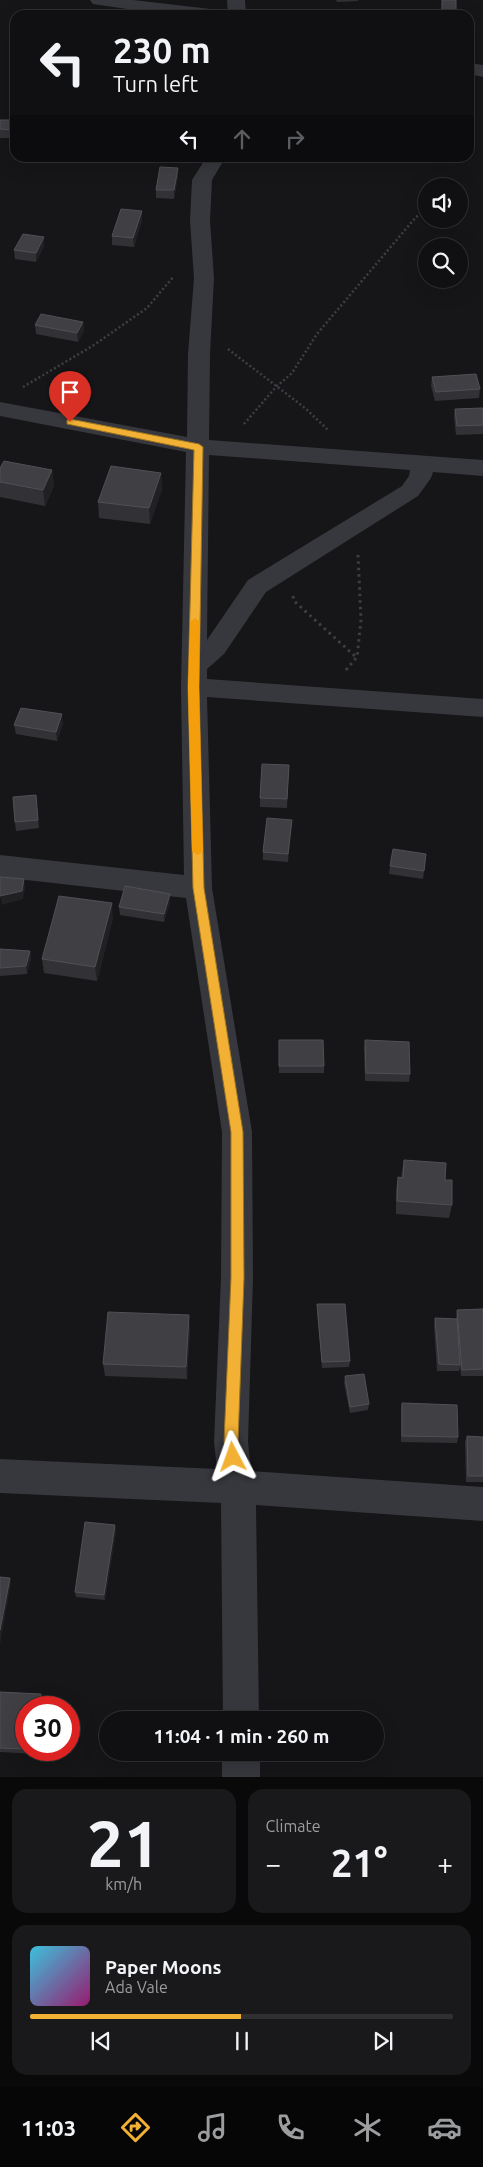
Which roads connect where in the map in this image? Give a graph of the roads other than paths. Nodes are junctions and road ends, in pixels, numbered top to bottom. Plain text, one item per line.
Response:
1 (99, 0) edge
2 (173, 10) edge
3 (213, 162) edge
4 (0, 409) edge
5 (210, 448) junction
6 (423, 464) junction
7 (483, 468) edge
8 (194, 676) junction
9 (483, 708) edge
10 (0, 866) edge
11 (198, 888) junction
12 (0, 1476) edge
13 (237, 1486) junction
14 (483, 1504) edge
15 (241, 1711) edge
16 (241, 1761) edge
17 (241, 1777) edge

1 - 2 street
3 - 5 street
4 - 5 street
5 - 6 street
5 - 8 street
6 - 7 street
6 - 8 street
8 - 9 street
8 - 11 street
10 - 11 street
11 - 13 street
12 - 13 street
13 - 14 street
13 - 15 street
16 - 17 street

